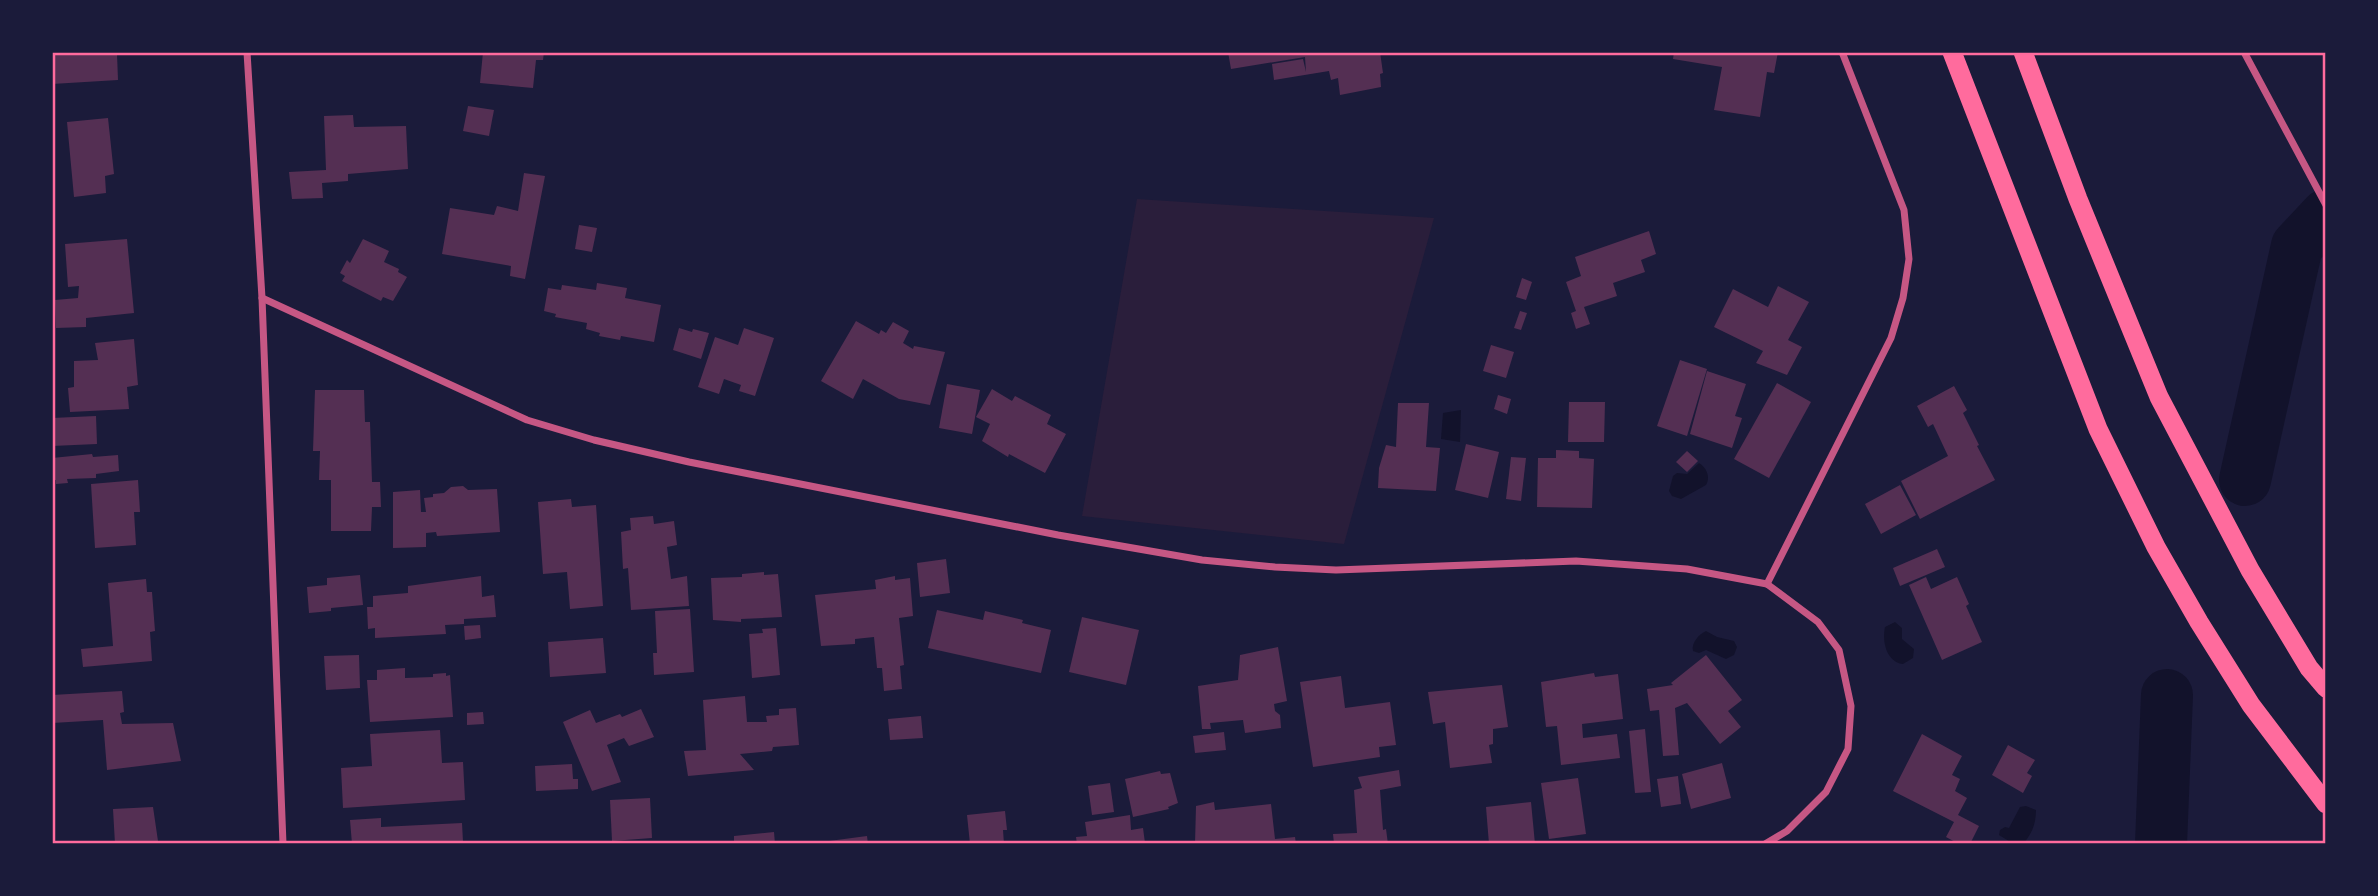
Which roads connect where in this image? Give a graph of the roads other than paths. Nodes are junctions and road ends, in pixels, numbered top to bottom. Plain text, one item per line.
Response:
1 (247, 52) edge
2 (1842, 52) edge
3 (1952, 52) edge
4 (2023, 52) edge
5 (2244, 52) edge
6 (2326, 205) edge
7 (262, 298) junction
8 (1767, 584) junction
9 (2326, 688) edge
10 (2326, 804) edge
11 (283, 844) edge
12 (1765, 844) edge

1 - 7 street
2 - 8 street
3 - 10 highway
4 - 9 highway
5 - 6 street
7 - 8 street
7 - 11 street
8 - 12 street

